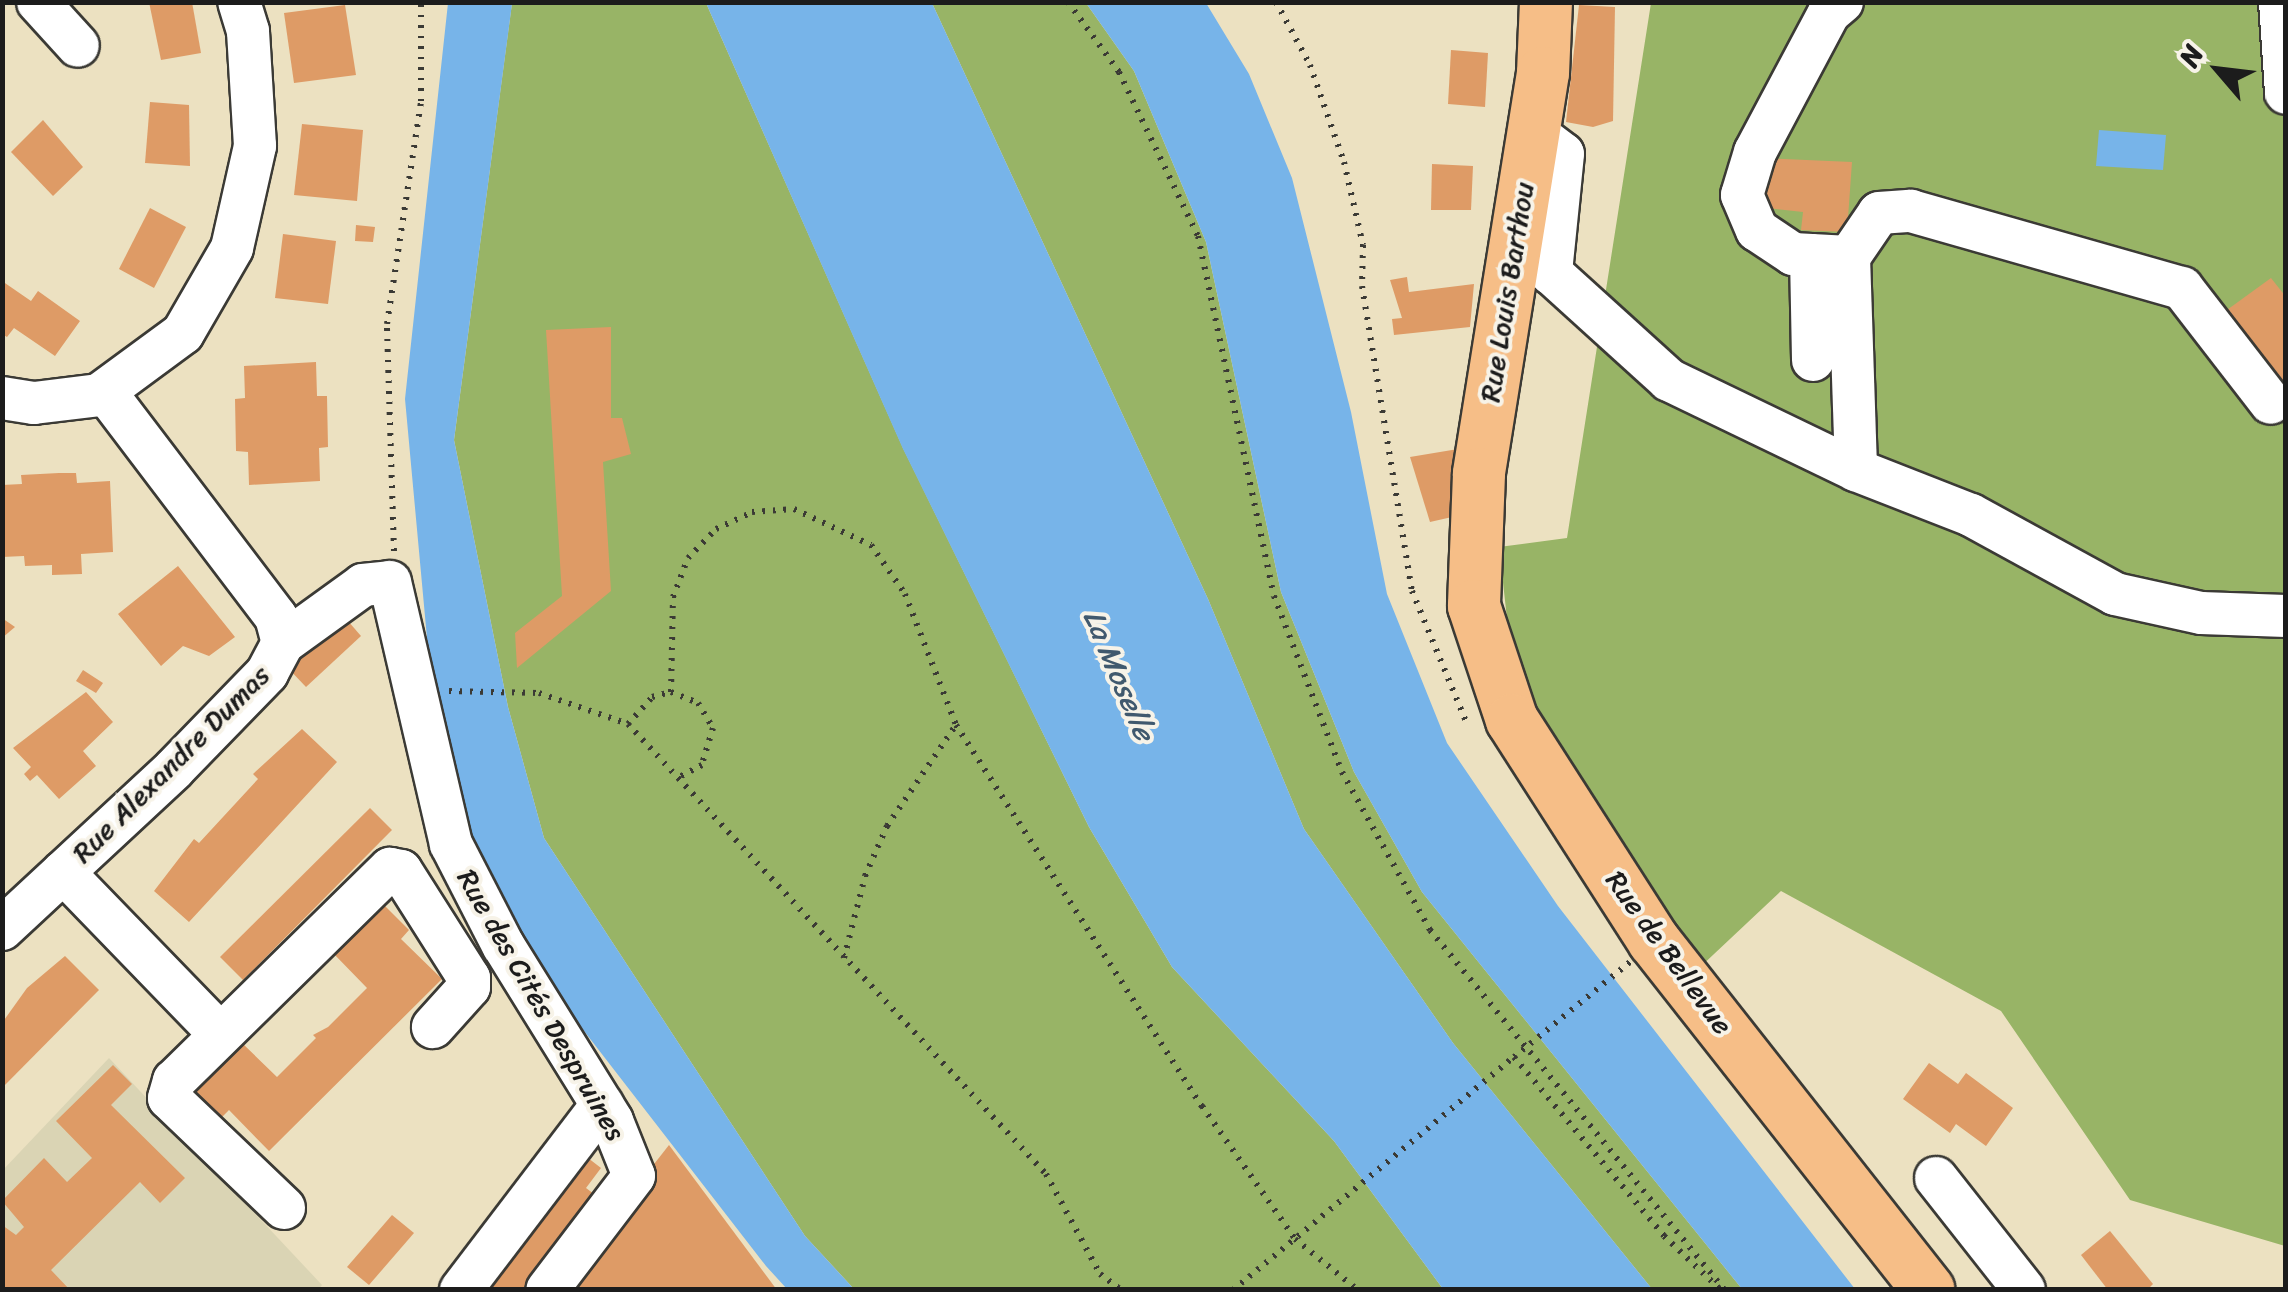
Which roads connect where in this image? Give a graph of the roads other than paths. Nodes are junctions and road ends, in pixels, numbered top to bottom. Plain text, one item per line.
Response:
1 (38, 2) edge
2 (239, 2) edge
3 (1546, 2) edge
4 (1842, 2) edge
5 (2280, 2) edge
6 (78, 46) dead end
7 (2286, 93) edge
8 (1534, 132) junction
9 (1830, 256) junction
10 (1812, 360) dead end
11 (104, 392) junction
12 (2, 398) edge
13 (2271, 403) dead end
14 (1856, 470) junction
15 (1475, 582) joint
16 (2286, 616) edge
17 (283, 643) junction
18 (63, 872) junction
19 (2, 929) edge
20 (434, 1028) dead end
21 (220, 1034) junction
22 (602, 1105) junction
23 (1936, 1178) dead end
24 (284, 1208) dead end
25 (462, 1290) edge
26 (547, 1290) edge
27 (1929, 1290) edge
28 (2024, 1290) edge

1 - 6 street
2 - 11 street
3 - 8 main road, Rue Louis Barthou
4 - 9 street
5 - 7 street
8 - 14 street
8 - 15 main road, Rue Louis Barthou
9 - 10 street
9 - 13 street
9 - 14 street
11 - 12 street
11 - 17 street, Rue Alexandre Dumas
14 - 16 street
15 - 27 main road, Rue de Bellevue
17 - 18 street, Rue Alexandre Dumas
17 - 22 street, Rue des Cités Despruines
18 - 19 street, Rue Alexandre Dumas
18 - 21 street
20 - 21 street
21 - 24 street
22 - 25 street
22 - 26 street, Rue des Cités Despruines
23 - 28 street

